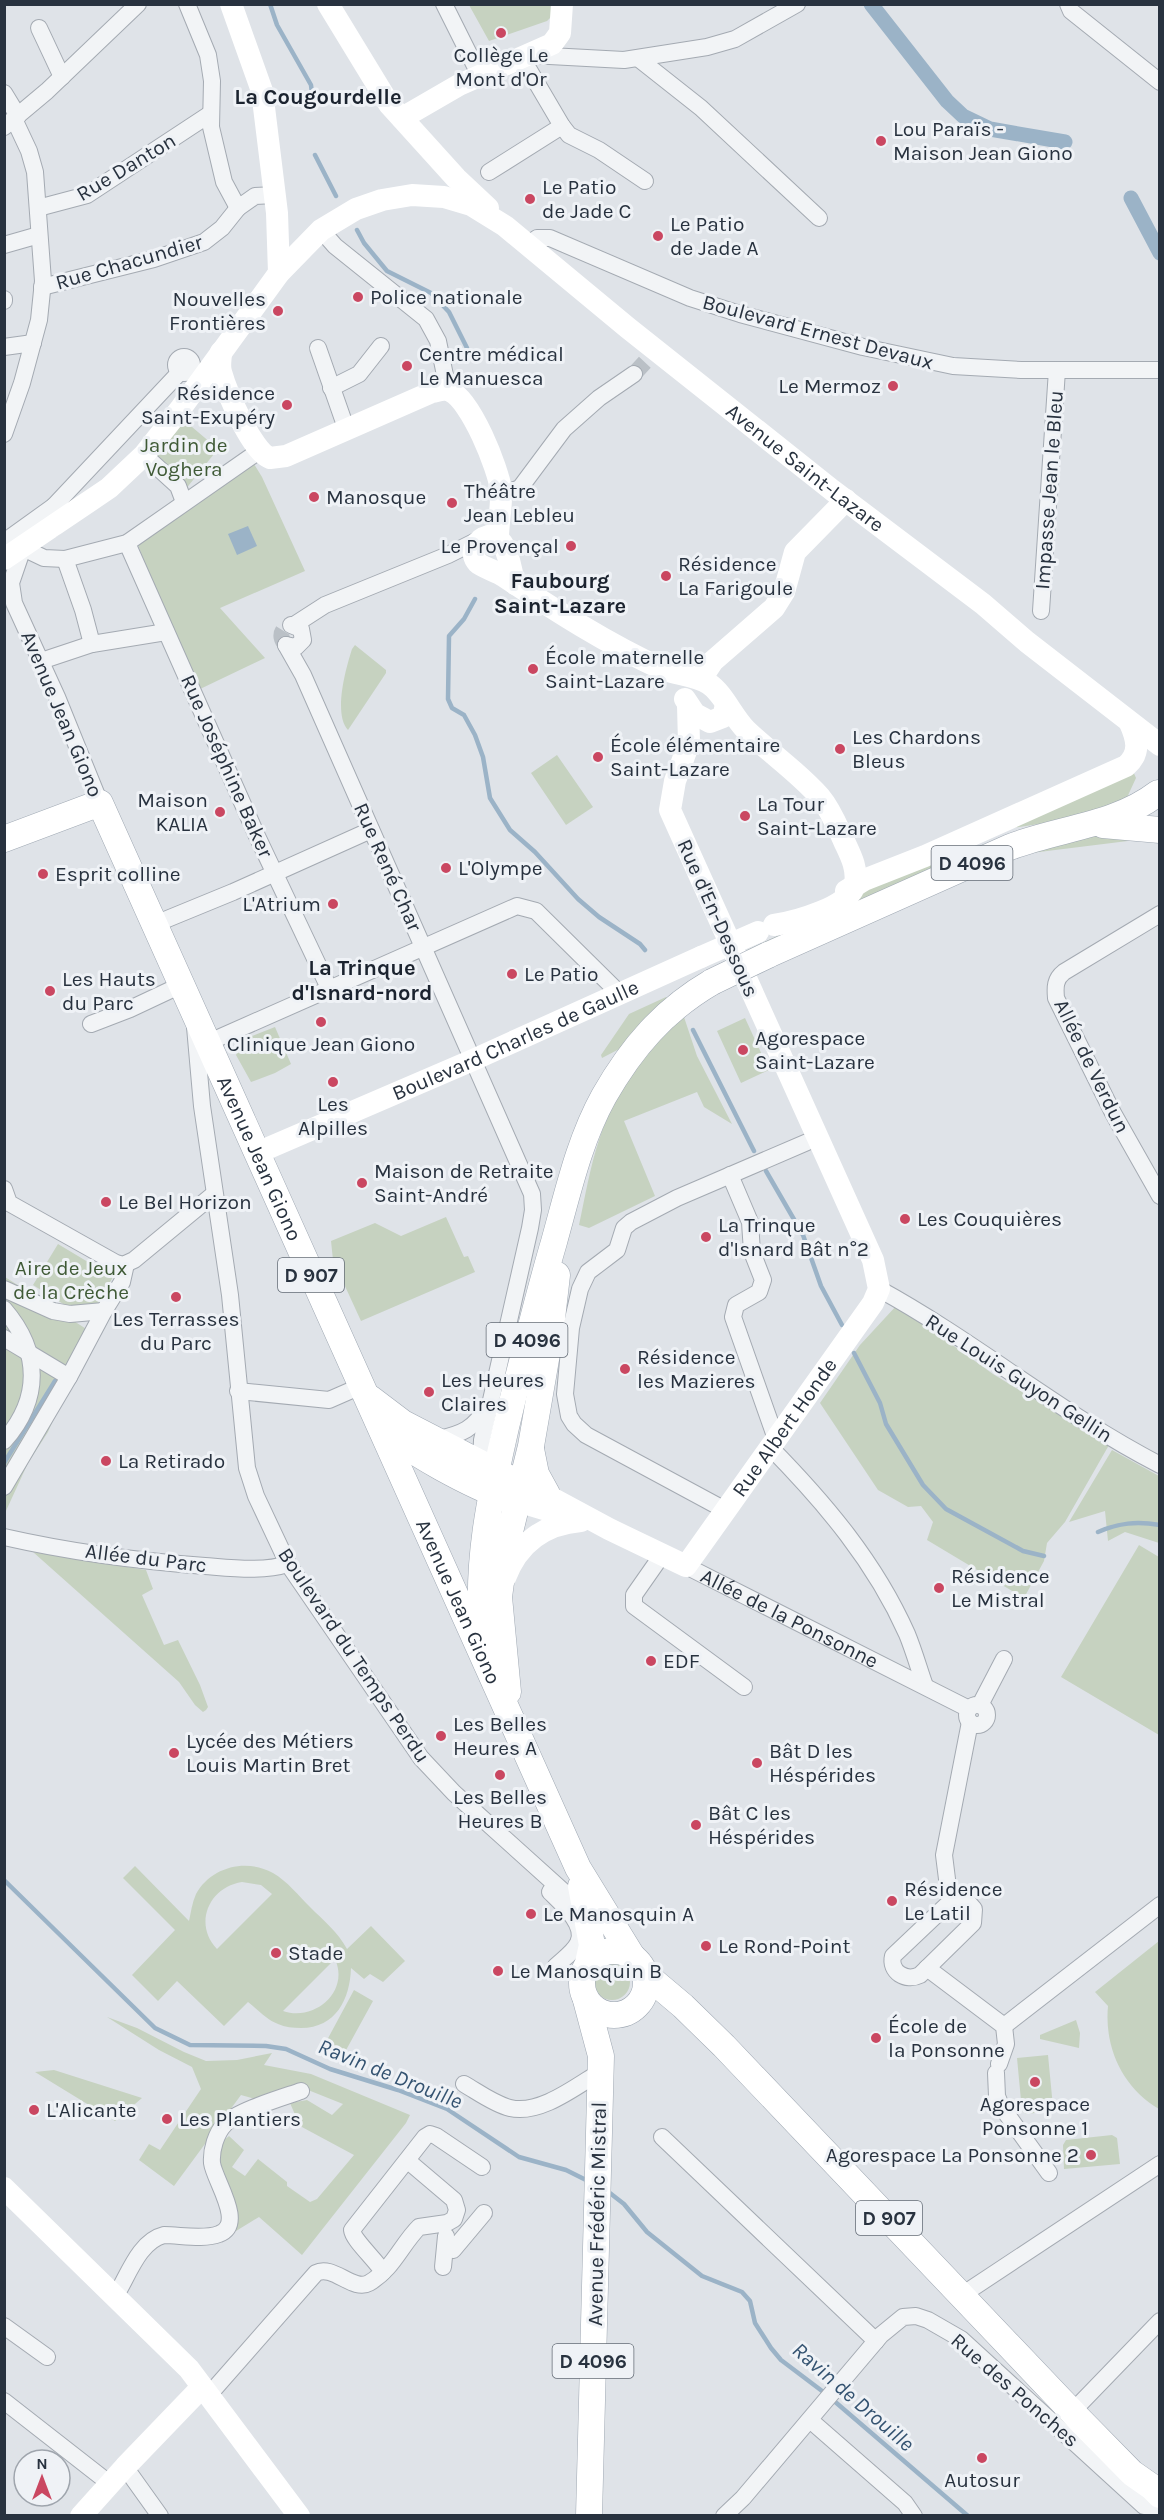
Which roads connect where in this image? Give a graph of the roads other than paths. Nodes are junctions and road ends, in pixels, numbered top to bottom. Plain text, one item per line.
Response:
1 (138, 4) edge
2 (187, 4) edge
3 (231, 4) edge
4 (328, 4) edge
5 (444, 4) edge
6 (562, 4) edge
7 (797, 4) edge
8 (1068, 4) edge
9 (39, 28) dead end
10 (526, 57) junction
11 (639, 59) junction
12 (480, 76) junction
13 (62, 77) junction
14 (1160, 82) edge
15 (4, 93) edge
16 (210, 114) junction
17 (402, 118) junction
18 (12, 120) edge
19 (562, 126) junction
20 (645, 182) dead end
21 (471, 185) junction
22 (265, 195) junction
23 (38, 208) junction
24 (238, 208) junction
25 (819, 218) dead end
26 (338, 219) junction
27 (39, 235) junction
28 (278, 241) junction
29 (527, 244) junction
30 (4, 245) edge
31 (279, 273) junction
32 (42, 287) junction
33 (628, 328) junction
34 (33, 343) junction
35 (381, 346) dead end
36 (4, 347) edge
37 (318, 348) dead end
38 (221, 352) junction
39 (646, 361) dead end
40 (1057, 370) junction
41 (1160, 370) edge
42 (180, 372) dead end
43 (634, 374) tunnel mouth
44 (332, 388) junction
45 (448, 390) junction
46 (230, 394) junction
47 (181, 408) junction
48 (346, 428) junction
49 (4, 434) edge
50 (259, 451) junction
51 (144, 455) junction
52 (501, 495) junction
53 (846, 500) junction
54 (184, 502) junction
55 (53, 517) junction
56 (127, 543) junction
57 (491, 545) junction
58 (11, 556) edge
59 (65, 559) junction
60 (1041, 611) dead end
61 (166, 632) junction
62 (92, 644) junction
63 (41, 661) junction
64 (691, 689) junction
65 (718, 715) junction
66 (1145, 735) edge
67 (689, 743) junction
68 (1160, 759) edge
69 (1159, 792) edge
70 (100, 803) junction
71 (1160, 823) edge
72 (1094, 824) junction
73 (371, 830) junction
74 (1064, 830) junction
75 (1160, 830) edge
76 (4, 839) edge
77 (925, 856) junction
78 (275, 874) junction
79 (856, 878) junction
80 (1160, 914) edge
81 (154, 924) junction
82 (767, 937) junction
83 (423, 946) junction
84 (181, 985) junction
85 (329, 988) junction
86 (620, 993) junction
87 (194, 1014) junction
88 (91, 1024) dead end
89 (207, 1043) junction
90 (473, 1060) junction
91 (819, 1137) junction
92 (257, 1153) junction
93 (736, 1173) junction
94 (214, 1194) junction
95 (7, 1196) edge
96 (1160, 1196) edge
97 (563, 1209) junction
98 (126, 1264) junction
99 (4, 1289) edge
100 (879, 1289) junction
101 (4, 1310) edge
102 (104, 1311) junction
103 (4, 1338) edge
104 (30, 1354) junction
105 (69, 1377) junction
106 (238, 1391) junction
107 (364, 1391) junction
108 (493, 1393) junction
109 (389, 1431) junction
110 (439, 1439) junction
111 (4, 1441) edge
112 (773, 1443) junction
113 (531, 1446) junction
114 (1160, 1465) edge
115 (502, 1485) junction
116 (4, 1487) edge
117 (547, 1494) junction
118 (725, 1510) junction
119 (581, 1521) junction
120 (609, 1529) junction
121 (4, 1537) edge
122 (662, 1555) junction
123 (288, 1564) junction
124 (686, 1566) junction
125 (500, 1597) junction
126 (1004, 1659) dead end
127 (489, 1668) junction
128 (925, 1686) junction
129 (744, 1687) dead end
130 (508, 1692) junction
131 (975, 1715) junction
132 (516, 1731) junction
133 (578, 1868) junction
134 (552, 1889) dead end
135 (954, 1899) junction
136 (1160, 1905) edge
137 (587, 1913) junction
138 (588, 1963) junction
139 (638, 1965) junction
140 (555, 1967) dead end
141 (927, 1968) junction
142 (586, 2000) junction
143 (630, 2013) junction
144 (1004, 2026) junction
145 (703, 2027) junction
146 (600, 2064) junction
147 (464, 2084) dead end
148 (301, 2091) dead end
149 (662, 2137) dead end
150 (408, 2161) junction
151 (1160, 2164) edge
152 (482, 2166) dead end
153 (1049, 2173) dead end
154 (4, 2188) edge
155 (484, 2213) dead end
156 (446, 2231) junction
157 (443, 2267) dead end
158 (384, 2272) junction
159 (116, 2295) junction
160 (962, 2295) junction
161 (1160, 2321) edge
162 (4, 2326) edge
163 (876, 2341) junction
164 (47, 2357) dead end
165 (200, 2393) junction
166 (4, 2401) edge
167 (1072, 2412) junction
168 (810, 2420) junction
169 (125, 2466) junction
170 (1132, 2473) junction
171 (109, 2483) junction
172 (1160, 2495) edge
173 (1160, 2508) edge
174 (81, 2516) edge
175 (160, 2516) edge
176 (289, 2516) edge
177 (299, 2516) edge
178 (589, 2516) edge
179 (724, 2516) edge
180 (914, 2516) edge

1 - 13 street
2 - 16 street
3 - 22 street
4 - 17 street, Avenue Saint-Lazare
5 - 12 street
6 - 10 street
7 - 11 street
8 - 14 street
9 - 13 street
10 - 11 street
10 - 12 street
10 - 19 street
11 - 25 street
12 - 17 street
13 - 18 street
15 - 18 street
16 - 23 street, Rue Danton
16 - 24 street
17 - 21 street, Avenue Saint-Lazare
18 - 23 street
19 - 20 street
19 - 21 street
21 - 26 street
21 - 29 street, Avenue Saint-Lazare
22 - 24 street, Rue Chacundier
22 - 28 street
23 - 27 street
24 - 32 street, Rue Chacundier
26 - 28 street
26 - 31 street
26 - 45 street
27 - 30 street
27 - 32 street
28 - 31 street
29 - 33 street, Avenue Saint-Lazare
29 - 40 street, Boulevard Ernest Devaux
31 - 38 street
32 - 34 street
33 - 39 street
33 - 53 street, Avenue Saint-Lazare
34 - 36 street
34 - 49 street
35 - 44 street
37 - 44 street
38 - 46 street
38 - 47 street
40 - 41 street, Boulevard Ernest Devaux
40 - 60 street, Impasse Jean le Bleu
42 - 55 street
43 - 52 street
44 - 48 street
45 - 48 street
45 - 52 street
46 - 47 street
46 - 50 street
47 - 51 street
48 - 50 street
50 - 54 street
51 - 54 street
51 - 55 street
52 - 57 street
53 - 64 street
53 - 66 street, Avenue Saint-Lazare
54 - 56 street
55 - 58 street
56 - 59 street
56 - 61 street, Rue Joséphine Baker
57 - 64 street
57 - 73 street, Rue René Char
58 - 59 street
58 - 63 street, Avenue Jean Giono
59 - 62 street
61 - 62 street
61 - 78 street, Rue Joséphine Baker
62 - 63 street
63 - 70 street, Avenue Jean Giono
64 - 65 street
64 - 65 street
64 - 67 street, Rue d'En-Dessous
65 - 67 street, Rue d'En-Dessous
65 - 79 street
66 - 68 street
66 - 77 street, Boulevard Charles de Gaulle
67 - 91 street, Rue d'En-Dessous
69 - 71 main road
69 - 72 main road, D 4096
70 - 76 main road
70 - 81 main road, Avenue Jean Giono / D 907
72 - 74 main road, D 4096
72 - 75 main road, D 4096
73 - 78 street
73 - 83 street, Rue René Char
74 - 77 street
74 - 82 main road, D 4096
77 - 79 street, Boulevard Charles de Gaulle
78 - 81 street
78 - 85 street, Rue Joséphine Baker
79 - 82 street, Boulevard Charles de Gaulle
80 - 96 street, Allée de Verdun
81 - 84 main road, Avenue Jean Giono / D 907
82 - 86 street, Boulevard Charles de Gaulle, bridge
82 - 97 main road, D 4096, bridge
83 - 85 street
83 - 86 street
83 - 90 street, Rue René Char
84 - 87 main road, Avenue Jean Giono / D 907
84 - 88 street
85 - 89 street
86 - 90 street, Boulevard Charles de Gaulle
87 - 89 main road, Avenue Jean Giono / D 907
87 - 94 street, Boulevard du Temps Perdu
89 - 92 main road, Avenue Jean Giono / D 907
90 - 92 street, Boulevard Charles de Gaulle
90 - 108 street, Rue René Char
91 - 93 street
91 - 100 street, Rue d'En-Dessous
92 - 107 main road, Avenue Jean Giono / D 907
93 - 112 street
93 - 118 street
94 - 98 street
94 - 106 street, Boulevard du Temps Perdu
95 - 98 street
97 - 113 main road, D 4096
97 - 115 main road, D 4096
98 - 102 street
99 - 102 street
100 - 112 street, Rue Albert Honde
100 - 114 street, Rue Louis Guyon Gellin
101 - 104 street
102 - 105 street
103 - 104 street
104 - 105 street
104 - 111 street
105 - 116 street
106 - 107 street
106 - 123 street, Boulevard du Temps Perdu
107 - 109 main road, D 907
108 - 110 street
108 - 115 street
109 - 110 main road, D 907
109 - 115 main road, D 907
109 - 127 main road, Avenue Jean Giono / D 907
110 - 115 main road, D 907
112 - 118 street, Rue Albert Honde
112 - 128 street
113 - 115 main road, D 4096
113 - 117 main road
115 - 117 street, Allée de la Ponsonne
115 - 119 street, Allée de la Ponsonne
115 - 125 main road, D 4096
115 - 127 main road, D 4096
115 - 130 main road
117 - 120 street, Allée de la Ponsonne
118 - 124 street, Rue Albert Honde
119 - 120 street, Allée de la Ponsonne
119 - 125 street
120 - 122 street, Allée de la Ponsonne
121 - 123 street, Allée du Parc
122 - 124 street, Allée de la Ponsonne
122 - 129 street
123 - 137 street, Boulevard du Temps Perdu
124 - 128 street, Allée de la Ponsonne
125 - 130 main road, D 4096
126 - 131 street
127 - 132 main road, Avenue Jean Giono / D 4096
128 - 131 street, Allée de la Ponsonne
130 - 132 main road, D 4096
131 - 135 street
132 - 133 main road, Avenue Jean Giono / D 4096
133 - 137 main road, Avenue Jean Giono / D 4096
133 - 139 main road, Avenue Jean Giono / D 4096
134 - 140 street
135 - 141 street
135 - 141 street
136 - 144 street
137 - 138 main road, Avenue Jean Giono / D 4096
138 - 139 main road
138 - 142 main road
139 - 143 main road
139 - 145 main road, D 907
141 - 144 street
142 - 143 main road
142 - 146 main road, Avenue Frédéric Mistral / D 4096
143 - 145 main road, D 907
143 - 146 main road, Avenue Frédéric Mistral / D 4096
144 - 153 street
145 - 160 main road, D 907
146 - 147 street
146 - 178 main road, Avenue Frédéric Mistral / D 4096
148 - 159 street
149 - 163 street
150 - 152 street
150 - 156 street
150 - 158 street
151 - 160 street
154 - 159 street
155 - 156 street
156 - 157 street
156 - 158 street
158 - 165 street
159 - 165 street
160 - 167 main road, D 907
161 - 167 street
162 - 164 street
163 - 168 street, Rue des Ponches
163 - 173 street, Rue des Ponches
165 - 169 street
165 - 176 street
165 - 177 street
166 - 171 street
167 - 170 main road, D 907
168 - 179 street, Rue des Ponches
168 - 180 street
169 - 171 street
169 - 175 street
170 - 172 main road, D 907
170 - 173 main road, D 907
171 - 174 street

